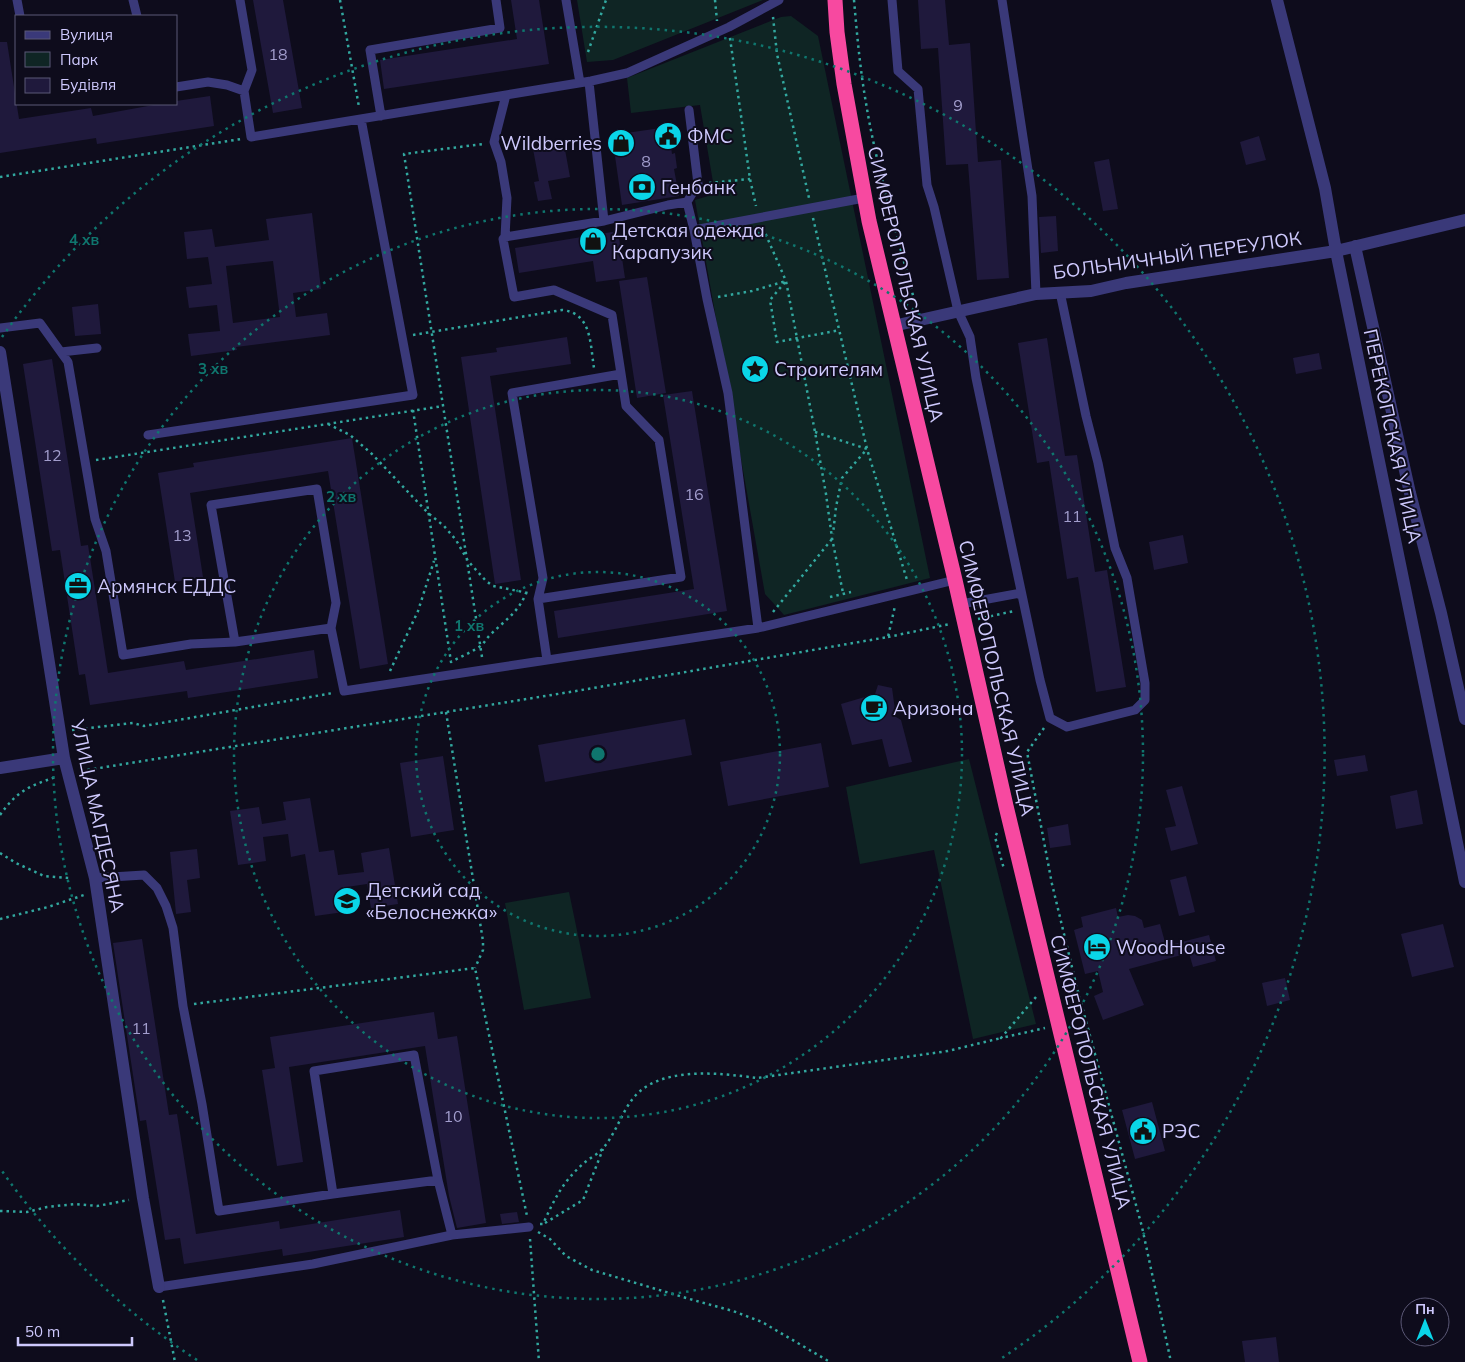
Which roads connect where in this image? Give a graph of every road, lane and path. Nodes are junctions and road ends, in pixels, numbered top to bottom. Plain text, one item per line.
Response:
1 (17, 0) edge
2 (133, 0) edge
3 (240, 0) edge
4 (340, 0) edge
5 (496, 0) edge
6 (566, 0) edge
7 (606, 0) edge
8 (715, 0) edge
9 (835, 0) edge
10 (854, 0) edge
11 (892, 0) edge
12 (1002, 0) edge
13 (1277, 0) edge
14 (775, 2) edge
15 (20, 15) edge
16 (137, 15) edge
17 (717, 21) dead end
18 (729, 27) junction
19 (585, 60) dead end
20 (585, 82) junction
21 (178, 87) edge
22 (244, 91) junction
23 (506, 95) junction
24 (689, 110) dead end
25 (381, 116) junction
26 (361, 119) junction
27 (252, 137) junction
28 (494, 142) junction
29 (0, 177) edge
30 (750, 179) junction
31 (698, 184) junction
32 (864, 198) junction
33 (687, 202) junction
34 (811, 209) junction
35 (759, 219) junction
36 (1465, 220) edge
37 (604, 221) junction
38 (694, 230) junction
39 (505, 237) junction
40 (1355, 246) junction
41 (1336, 251) junction
42 (786, 281) junction
43 (1060, 292) junction
44 (1036, 294) junction
45 (706, 299) junction
46 (958, 311) junction
47 (920, 320) junction
48 (893, 326) junction
49 (0, 328) edge
50 (840, 330) junction
51 (432, 331) junction
52 (402, 336) junction
53 (797, 338) junction
54 (97, 348) dead end
55 (0, 352) edge
56 (61, 352) junction
57 (621, 374) junction
58 (596, 378) junction
59 (443, 406) junction
60 (413, 410) junction
61 (326, 424) junction
62 (815, 432) junction
63 (148, 435) dead end
64 (867, 449) junction
65 (85, 462) junction
66 (428, 514) junction
67 (832, 538) junction
68 (435, 558) junction
69 (468, 562) junction
70 (955, 580) junction
71 (853, 591) dead end
72 (526, 592) junction
73 (843, 593) junction
74 (1022, 593) junction
75 (898, 594) junction
76 (826, 598) dead end
77 (538, 599) junction
78 (960, 604) junction
79 (782, 609) dead end
80 (331, 628) junction
81 (758, 628) junction
82 (235, 642) junction
83 (482, 645) junction
84 (475, 658) dead end
85 (467, 659) dead end
86 (547, 660) junction
87 (451, 662) junction
88 (399, 670) dead end
89 (390, 671) junction
90 (381, 672) dead end
91 (344, 691) junction
92 (446, 712) junction
93 (1050, 718) junction
94 (1465, 719) edge
95 (60, 732) junction
96 (64, 758) junction
97 (0, 768) edge
98 (68, 773) junction
99 (0, 815) edge
100 (0, 853) edge
101 (69, 878) dead end
102 (1465, 882) edge
103 (96, 884) junction
104 (0, 919) edge
105 (475, 968) junction
106 (1039, 994) dead end
107 (183, 1006) junction
108 (1046, 1028) dead end
109 (1001, 1038) junction
110 (604, 1147) junction
111 (438, 1180) junction
112 (333, 1194) junction
113 (143, 1198) junction
114 (0, 1211) edge
115 (543, 1224) junction
116 (529, 1227) junction
117 (452, 1235) junction
118 (159, 1287) junction
119 (175, 1362) edge
120 (540, 1362) edge
121 (830, 1362) edge
122 (1140, 1362) edge
123 (1171, 1362) edge

1 - 15 lane
2 - 16 lane
3 - 22 lane
4 - 26 path
5 - 25 lane
6 - 20 lane
7 - 19 path
8 - 17 path
9 - 32 highway, СИМФЕРОПОЛЬСКАЯ УЛИЦА
10 - 47 path
11 - 46 lane
12 - 44 lane
13 - 41 street, ПЕРЕКОПСКАЯ УЛИЦА
14 - 18 lane
14 - 34 path
18 - 20 lane
18 - 30 path
20 - 23 lane
20 - 37 lane
21 - 22 lane
22 - 27 lane
23 - 25 lane
23 - 28 lane
24 - 31 lane
25 - 26 lane
26 - 27 lane
26 - 52 lane
27 - 29 path
28 - 39 lane
28 - 51 path
30 - 31 path
30 - 35 path
31 - 33 lane
32 - 34 lane
32 - 48 highway, СИМФЕРОПОЛЬСКАЯ УЛИЦА
33 - 37 lane
33 - 38 lane
34 - 35 lane
34 - 50 path
35 - 38 lane
35 - 42 path
36 - 40 street, БОЛЬНИЧНЫЙ ПЕРЕУЛОК
37 - 39 lane
38 - 45 lane
39 - 57 lane
40 - 41 street, БОЛЬНИЧНЫЙ ПЕРЕУЛОК
40 - 94 street, ПЕРЕКОПСКАЯ УЛИЦА
41 - 43 street, БОЛЬНИЧНЫЙ ПЕРЕУЛОК
41 - 102 street, ПЕРЕКОПСКАЯ УЛИЦА
42 - 45 path
42 - 53 path
42 - 53 path
43 - 44 street, БОЛЬНИЧНЫЙ ПЕРЕУЛОК
43 - 93 lane
44 - 46 street, БОЛЬНИЧНЫЙ ПЕРЕУЛОК
45 - 81 lane
46 - 47 street, БОЛЬНИЧНЫЙ ПЕРЕУЛОК
46 - 74 lane
47 - 48 street, БОЛЬНИЧНЫЙ ПЕРЕУЛОК
48 - 70 highway, СИМФЕРОПОЛЬСКАЯ УЛИЦА
49 - 56 lane
50 - 53 path
50 - 64 path
51 - 52 path
51 - 58 path
51 - 59 path
52 - 63 lane
53 - 62 path
54 - 56 lane
55 - 95 street, УЛИЦА МАГДЕСЯНА
56 - 65 lane
57 - 58 lane
57 - 77 lane
58 - 77 lane
59 - 60 path
59 - 69 path
60 - 61 path
60 - 66 path
61 - 65 path
61 - 66 path
62 - 64 path
62 - 67 path
64 - 67 path
64 - 75 path
65 - 82 lane
66 - 68 path
66 - 69 path
67 - 73 path
67 - 79 path
68 - 87 path
68 - 89 path
69 - 72 path
69 - 83 path
70 - 75 lane
70 - 78 highway, СИМФЕРОПОЛЬСКАЯ УЛИЦА
71 - 73 path
72 - 77 path
72 - 83 path
73 - 76 path
74 - 78 lane
74 - 93 lane
75 - 81 lane
75 - 92 path
77 - 86 lane
78 - 122 highway, СИМФЕРОПОЛЬСКАЯ УЛИЦА
80 - 82 lane
80 - 82 lane
80 - 91 lane
81 - 86 lane
83 - 84 path
83 - 87 path
85 - 87 path
86 - 91 lane
88 - 89 path
89 - 90 path
91 - 95 path
92 - 98 path
92 - 105 path
93 - 123 path
95 - 96 street, УЛИЦА МАГДЕСЯНА
96 - 97 street
96 - 98 street, УЛИЦА МАГДЕСЯНА
98 - 99 path
98 - 103 street, УЛИЦА МАГДЕСЯНА
100 - 101 path
103 - 104 path
103 - 107 lane
103 - 113 street, УЛИЦА МАГДЕСЯНА
105 - 107 path
105 - 116 path
106 - 109 path
107 - 112 lane
108 - 109 path
109 - 110 path
110 - 115 path
110 - 115 path
111 - 112 lane
111 - 112 lane
111 - 117 lane
113 - 114 path
113 - 118 street, УЛИЦА МАГДЕСЯНА
115 - 116 path
116 - 117 lane
116 - 120 path
116 - 121 path
117 - 118 lane
118 - 119 path

